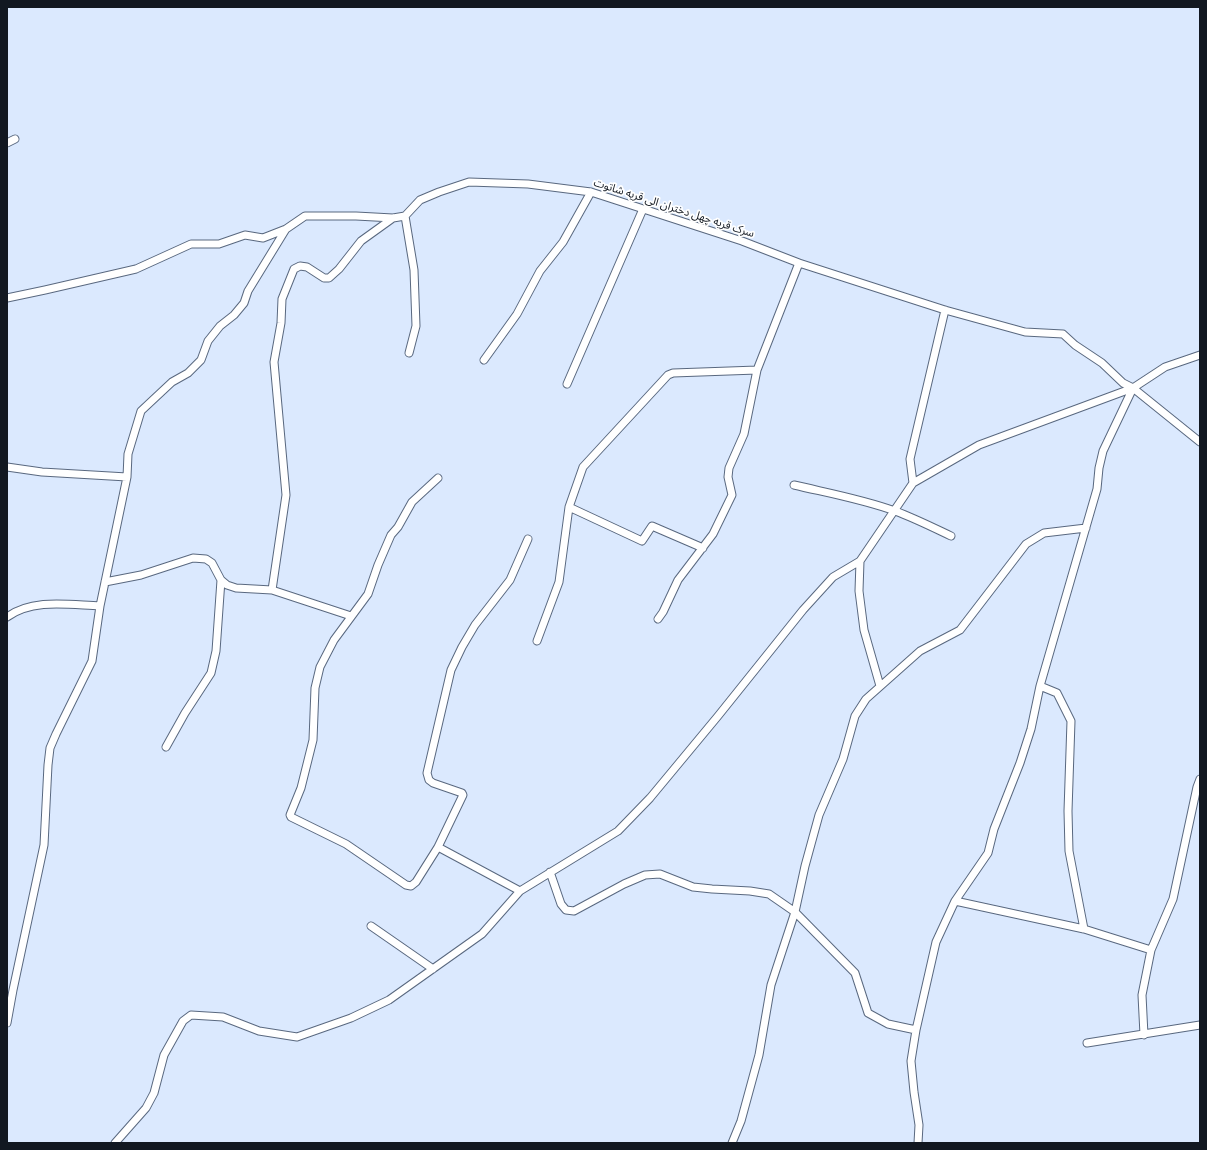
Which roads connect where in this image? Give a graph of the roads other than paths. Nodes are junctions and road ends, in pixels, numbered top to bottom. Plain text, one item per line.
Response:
1 (15, 139) dead end
2 (7, 143) edge
3 (591, 192) junction
4 (644, 208) junction
5 (405, 216) junction
6 (393, 218) junction
7 (286, 229) junction
8 (799, 263) junction
9 (7, 298) edge
10 (946, 310) junction
11 (409, 353) dead end
12 (1200, 355) edge
13 (484, 360) dead end
14 (757, 370) junction
15 (567, 384) dead end
16 (1134, 388) junction
17 (1200, 442) edge
18 (7, 467) edge
19 (127, 477) junction
20 (438, 478) dead end
21 (913, 483) junction
22 (794, 486) dead end
23 (569, 507) junction
24 (894, 511) junction
25 (1086, 528) junction
26 (951, 536) dead end
27 (528, 539) dead end
28 (703, 548) junction
29 (860, 561) junction
30 (221, 580) junction
31 (105, 582) junction
32 (272, 590) junction
33 (100, 606) junction
34 (351, 616) junction
35 (7, 617) edge
36 (658, 619) dead end
37 (537, 641) dead end
38 (880, 686) junction
39 (1040, 686) junction
40 (166, 747) dead end
41 (1200, 779) edge
42 (438, 847) junction
43 (550, 872) junction
44 (520, 890) junction
45 (955, 901) junction
46 (795, 912) junction
47 (371, 926) dead end
48 (1084, 930) junction
49 (1151, 950) junction
50 (433, 969) junction
51 (7, 1023) edge
52 (1200, 1025) edge
53 (916, 1030) junction
54 (1144, 1034) junction
55 (1087, 1044) dead end
56 (115, 1143) edge
57 (732, 1143) edge
58 (918, 1143) edge

1 - 2 street
3 - 4 street, سرک قریه چهل دختران الی قریه شاتوت
3 - 5 street, سرک قریه چهل دختران الی قریه شاتوت
3 - 13 street
4 - 8 street, سرک قریه چهل دختران الی قریه شاتوت
4 - 15 street
5 - 6 street
5 - 11 street
6 - 7 street
6 - 32 street
7 - 9 street
7 - 19 street
8 - 10 street, سرک قریه چهل دختران الی قریه شاتوت
8 - 14 street
10 - 16 street, سرک قریه چهل دختران الی قریه شاتوت
10 - 21 street
12 - 16 street
14 - 23 street
14 - 28 street
16 - 17 street, سرک قریه چهل دختران الی قریه شاتوت
16 - 21 street
16 - 25 street
18 - 19 street
19 - 31 street
20 - 34 street
21 - 24 street
22 - 24 street
23 - 28 street
23 - 37 street
24 - 26 street
24 - 29 street
25 - 38 street
25 - 39 street
27 - 42 street
28 - 36 street
29 - 38 street
29 - 43 street
30 - 31 street
30 - 32 street
30 - 40 street
31 - 33 street
32 - 34 street
33 - 35 street
33 - 51 street
34 - 42 street
38 - 46 street
39 - 45 street
39 - 48 street
41 - 49 street
42 - 44 street
43 - 44 street
43 - 46 street
44 - 50 street
45 - 48 street
45 - 53 street
46 - 53 street
46 - 57 street
47 - 50 street
48 - 49 street
49 - 54 street
50 - 56 street
52 - 54 street
53 - 58 street
54 - 55 street

